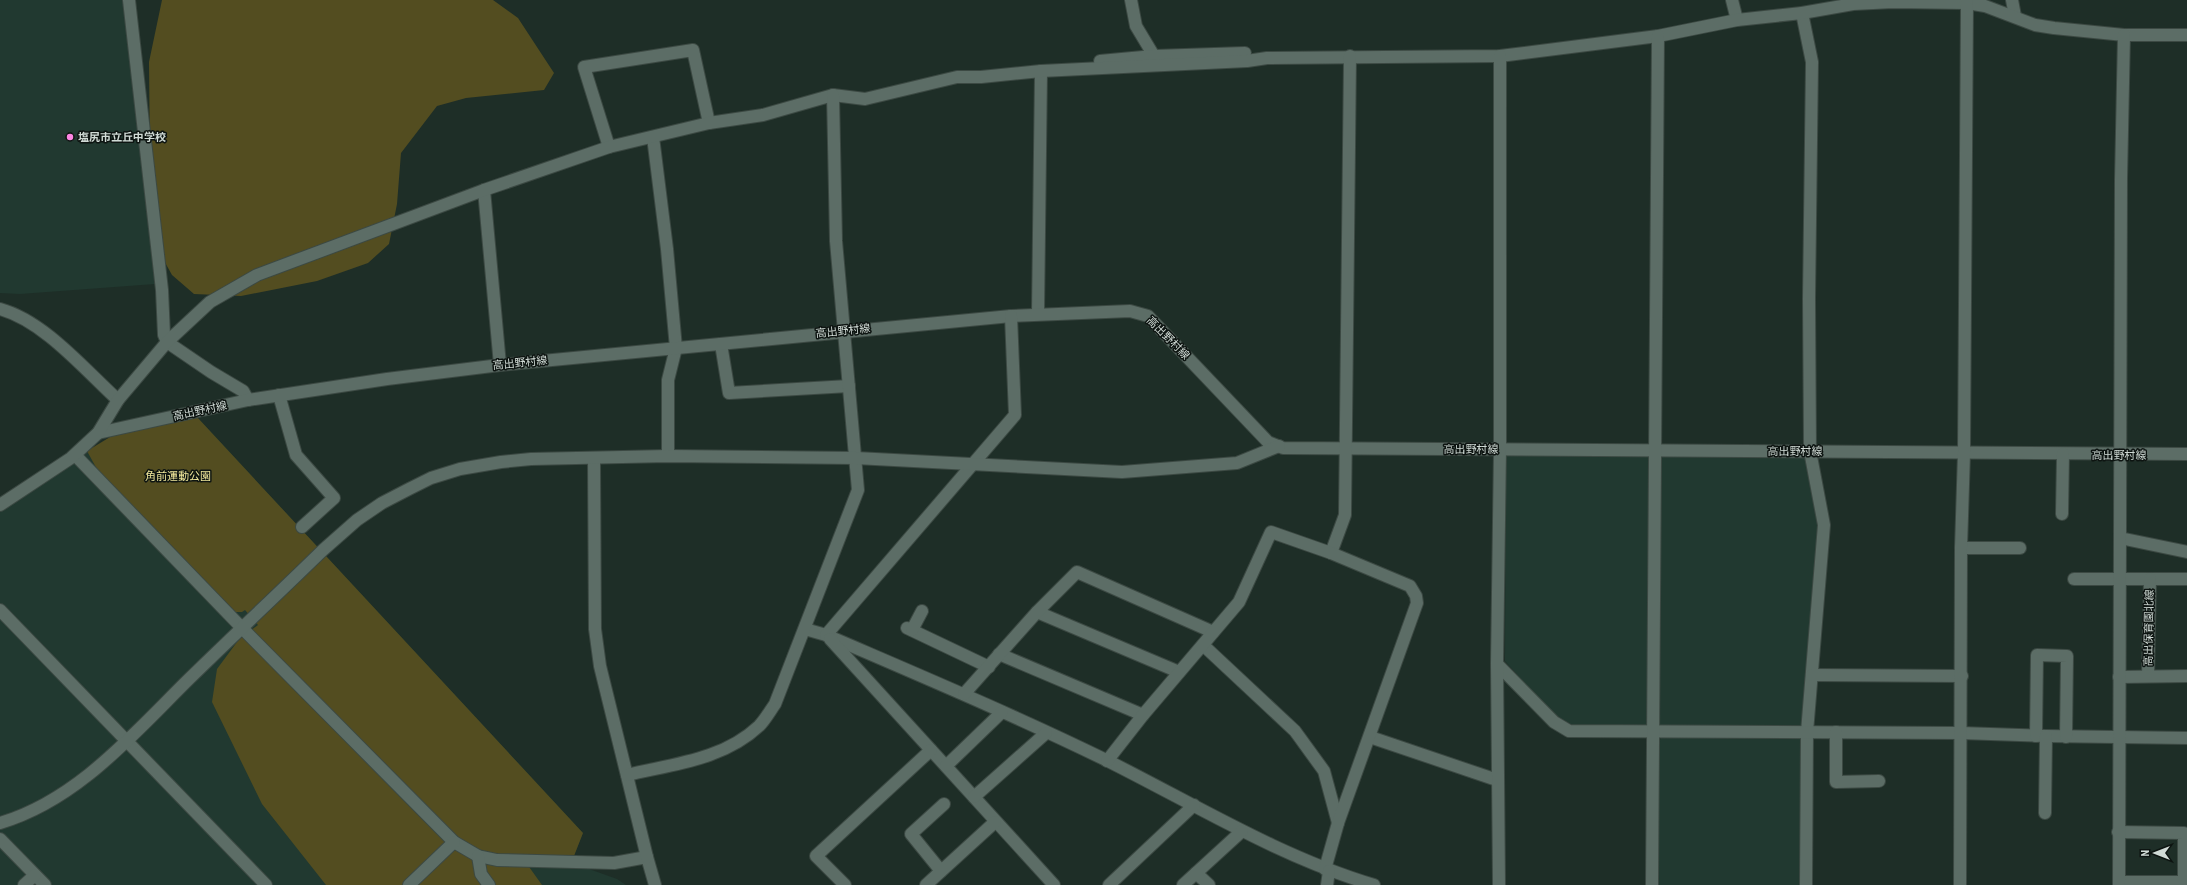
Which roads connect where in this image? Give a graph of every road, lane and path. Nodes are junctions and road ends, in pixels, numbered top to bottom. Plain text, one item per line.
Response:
1 (128, 0) edge
2 (1131, 0) edge
3 (1732, 0) edge
4 (2012, 0) edge
5 (1967, 3) junction
6 (1802, 13) junction
7 (2015, 16) junction
8 (1737, 20) junction
9 (2124, 35) junction
10 (2187, 35) edge
11 (1658, 36) junction
12 (1154, 56) junction
13 (1350, 56) junction
14 (1500, 56) junction
15 (1267, 58) junction
16 (1041, 71) junction
17 (833, 95) junction
18 (709, 123) junction
19 (653, 137) junction
20 (609, 147) junction
21 (484, 190) junction
22 (0, 309) edge
23 (1038, 314) junction
24 (1011, 316) junction
25 (845, 331) junction
26 (167, 342) junction
27 (721, 344) junction
28 (676, 348) junction
29 (500, 365) junction
30 (850, 386) junction
31 (279, 395) junction
32 (118, 400) junction
33 (248, 400) junction
34 (98, 433) junction
35 (1279, 446) junction
36 (1346, 448) junction
37 (1500, 449) junction
38 (1656, 451) junction
39 (1810, 451) junction
40 (1964, 453) junction
41 (2063, 454) junction
42 (2187, 454) edge
43 (75, 455) junction
44 (2120, 455) junction
45 (668, 456) junction
46 (856, 458) junction
47 (594, 459) junction
48 (973, 464) junction
49 (0, 504) edge
50 (2062, 514) dead end
51 (302, 527) dead end
52 (2120, 538) junction
53 (1961, 548) junction
54 (2020, 548) dead end
55 (2187, 552) edge
56 (1331, 553) junction
57 (2187, 578) edge
58 (2074, 579) dead end
59 (2120, 579) junction
60 (2150, 579) junction
61 (0, 610) edge
62 (922, 610) dead end
63 (1037, 612) junction
64 (242, 628) junction
65 (805, 629) junction
66 (1213, 632) junction
67 (826, 635) junction
68 (1203, 645) junction
69 (998, 654) junction
70 (1497, 664) junction
71 (988, 667) junction
72 (1179, 672) junction
73 (1812, 675) junction
74 (1962, 676) junction
75 (2119, 676) junction
76 (2148, 676) junction
77 (2187, 676) edge
78 (964, 694) junction
79 (1002, 712) junction
80 (1143, 715) junction
81 (1654, 731) junction
82 (1046, 732) junction
83 (1807, 732) junction
84 (1836, 732) junction
85 (1961, 733) junction
86 (2041, 736) junction
87 (1370, 737) junction
88 (2066, 737) junction
89 (2119, 737) junction
90 (2187, 738) edge
91 (126, 740) junction
92 (931, 750) junction
93 (1107, 761) junction
94 (946, 766) junction
95 (627, 774) junction
96 (1497, 780) junction
97 (1879, 782) dead end
98 (974, 797) junction
99 (944, 804) dead end
100 (1194, 805) junction
101 (2045, 813) dead end
102 (996, 822) junction
103 (0, 823) edge
104 (1338, 823) junction
105 (1242, 830) junction
106 (2118, 832) junction
107 (0, 839) edge
108 (454, 842) junction
109 (478, 856) junction
110 (647, 857) junction
111 (1327, 870) junction
112 (941, 871) junction
113 (1196, 873) junction
114 (35, 875) junction
115 (2119, 884) edge
116 (24, 885) edge
117 (45, 885) edge
118 (266, 885) edge
119 (410, 885) edge
120 (489, 885) edge
121 (655, 885) edge
122 (845, 885) edge
123 (926, 885) edge
124 (1054, 885) edge
125 (1109, 885) edge
126 (1183, 885) edge
127 (1208, 885) edge
128 (1327, 885) edge
129 (1374, 885) edge
130 (1499, 885) edge
131 (1652, 885) edge
132 (1806, 885) edge
133 (1960, 885) edge

1 - 26 street
2 - 12 street
3 - 8 street
4 - 7 street
5 - 6 street
5 - 7 street
5 - 40 street
6 - 8 street
6 - 39 street
7 - 9 street
8 - 11 street
9 - 10 street
9 - 44 street
11 - 14 street
11 - 38 street
12 - 15 street
12 - 16 street
13 - 14 street
13 - 15 street
13 - 36 street
14 - 37 street
15 - 16 street
16 - 17 street
16 - 23 street
17 - 18 street
17 - 25 street
18 - 19 street
18 - 20 street
19 - 20 street
19 - 28 street
20 - 21 street
21 - 26 street
21 - 29 street
22 - 32 street
23 - 24 street, 高出野村線
23 - 35 street, 高出野村線
24 - 25 street, 高出野村線
24 - 48 street
25 - 27 street, 高出野村線
25 - 30 street
26 - 32 street
26 - 33 street
27 - 28 street, 高出野村線
27 - 30 street
28 - 29 street, 高出野村線
28 - 45 street
29 - 31 street, 高出野村線
30 - 46 street
31 - 33 street, 高出野村線
31 - 51 street
32 - 34 street
33 - 34 street, 高出野村線
34 - 43 street
35 - 36 street, 高出野村線
35 - 48 street
36 - 37 street, 高出野村線
36 - 56 street
37 - 38 street, 高出野村線
37 - 70 street
38 - 39 street, 高出野村線
38 - 81 street
39 - 40 street, 高出野村線
39 - 73 street
40 - 41 street, 高出野村線
40 - 53 street
41 - 44 street, 高出野村線
41 - 50 street
42 - 44 street, 高出野村線
43 - 49 street
43 - 64 street
44 - 52 street
45 - 46 street
45 - 47 street
46 - 48 street
46 - 65 street
47 - 64 street
47 - 95 street
48 - 67 street
52 - 55 street
52 - 59 street
53 - 54 street
53 - 74 street
56 - 66 street
56 - 87 street
57 - 60 street
58 - 59 street
59 - 60 street
59 - 75 street
60 - 76 street, 高出保育園北線
61 - 91 street
62 - 71 street
63 - 66 street
63 - 69 street
63 - 72 street
64 - 91 street
64 - 108 street
65 - 67 street
65 - 95 street
66 - 68 street
67 - 78 street
67 - 92 street
68 - 72 street
68 - 104 street
69 - 71 street
69 - 80 street
70 - 81 street
70 - 96 street
71 - 78 street
72 - 80 street
73 - 74 street
73 - 83 street
74 - 85 street
75 - 76 street
75 - 89 street
76 - 77 street
78 - 79 street
79 - 82 street
79 - 94 street
80 - 93 street
81 - 83 street
81 - 131 street
82 - 93 street
82 - 98 street
83 - 84 street
83 - 132 street
84 - 85 street
84 - 97 street
85 - 86 street
85 - 133 street
86 - 88 street
86 - 88 street
86 - 101 street
87 - 96 street
87 - 104 street
88 - 89 street
89 - 90 street
89 - 106 street
91 - 103 street
91 - 118 street
92 - 94 street
92 - 122 street
93 - 100 street
94 - 98 street
95 - 110 street
96 - 130 street
98 - 102 street
99 - 112 street
100 - 105 street
100 - 125 street
102 - 112 street
102 - 124 street
104 - 111 street
105 - 111 street
105 - 113 street
106 - 115 street
106 - 115 street
107 - 114 street
108 - 109 street
108 - 119 street
109 - 110 street
109 - 120 street
110 - 121 street
111 - 128 street
111 - 129 street
112 - 123 street
113 - 126 street
113 - 127 street
114 - 116 street
114 - 117 street

